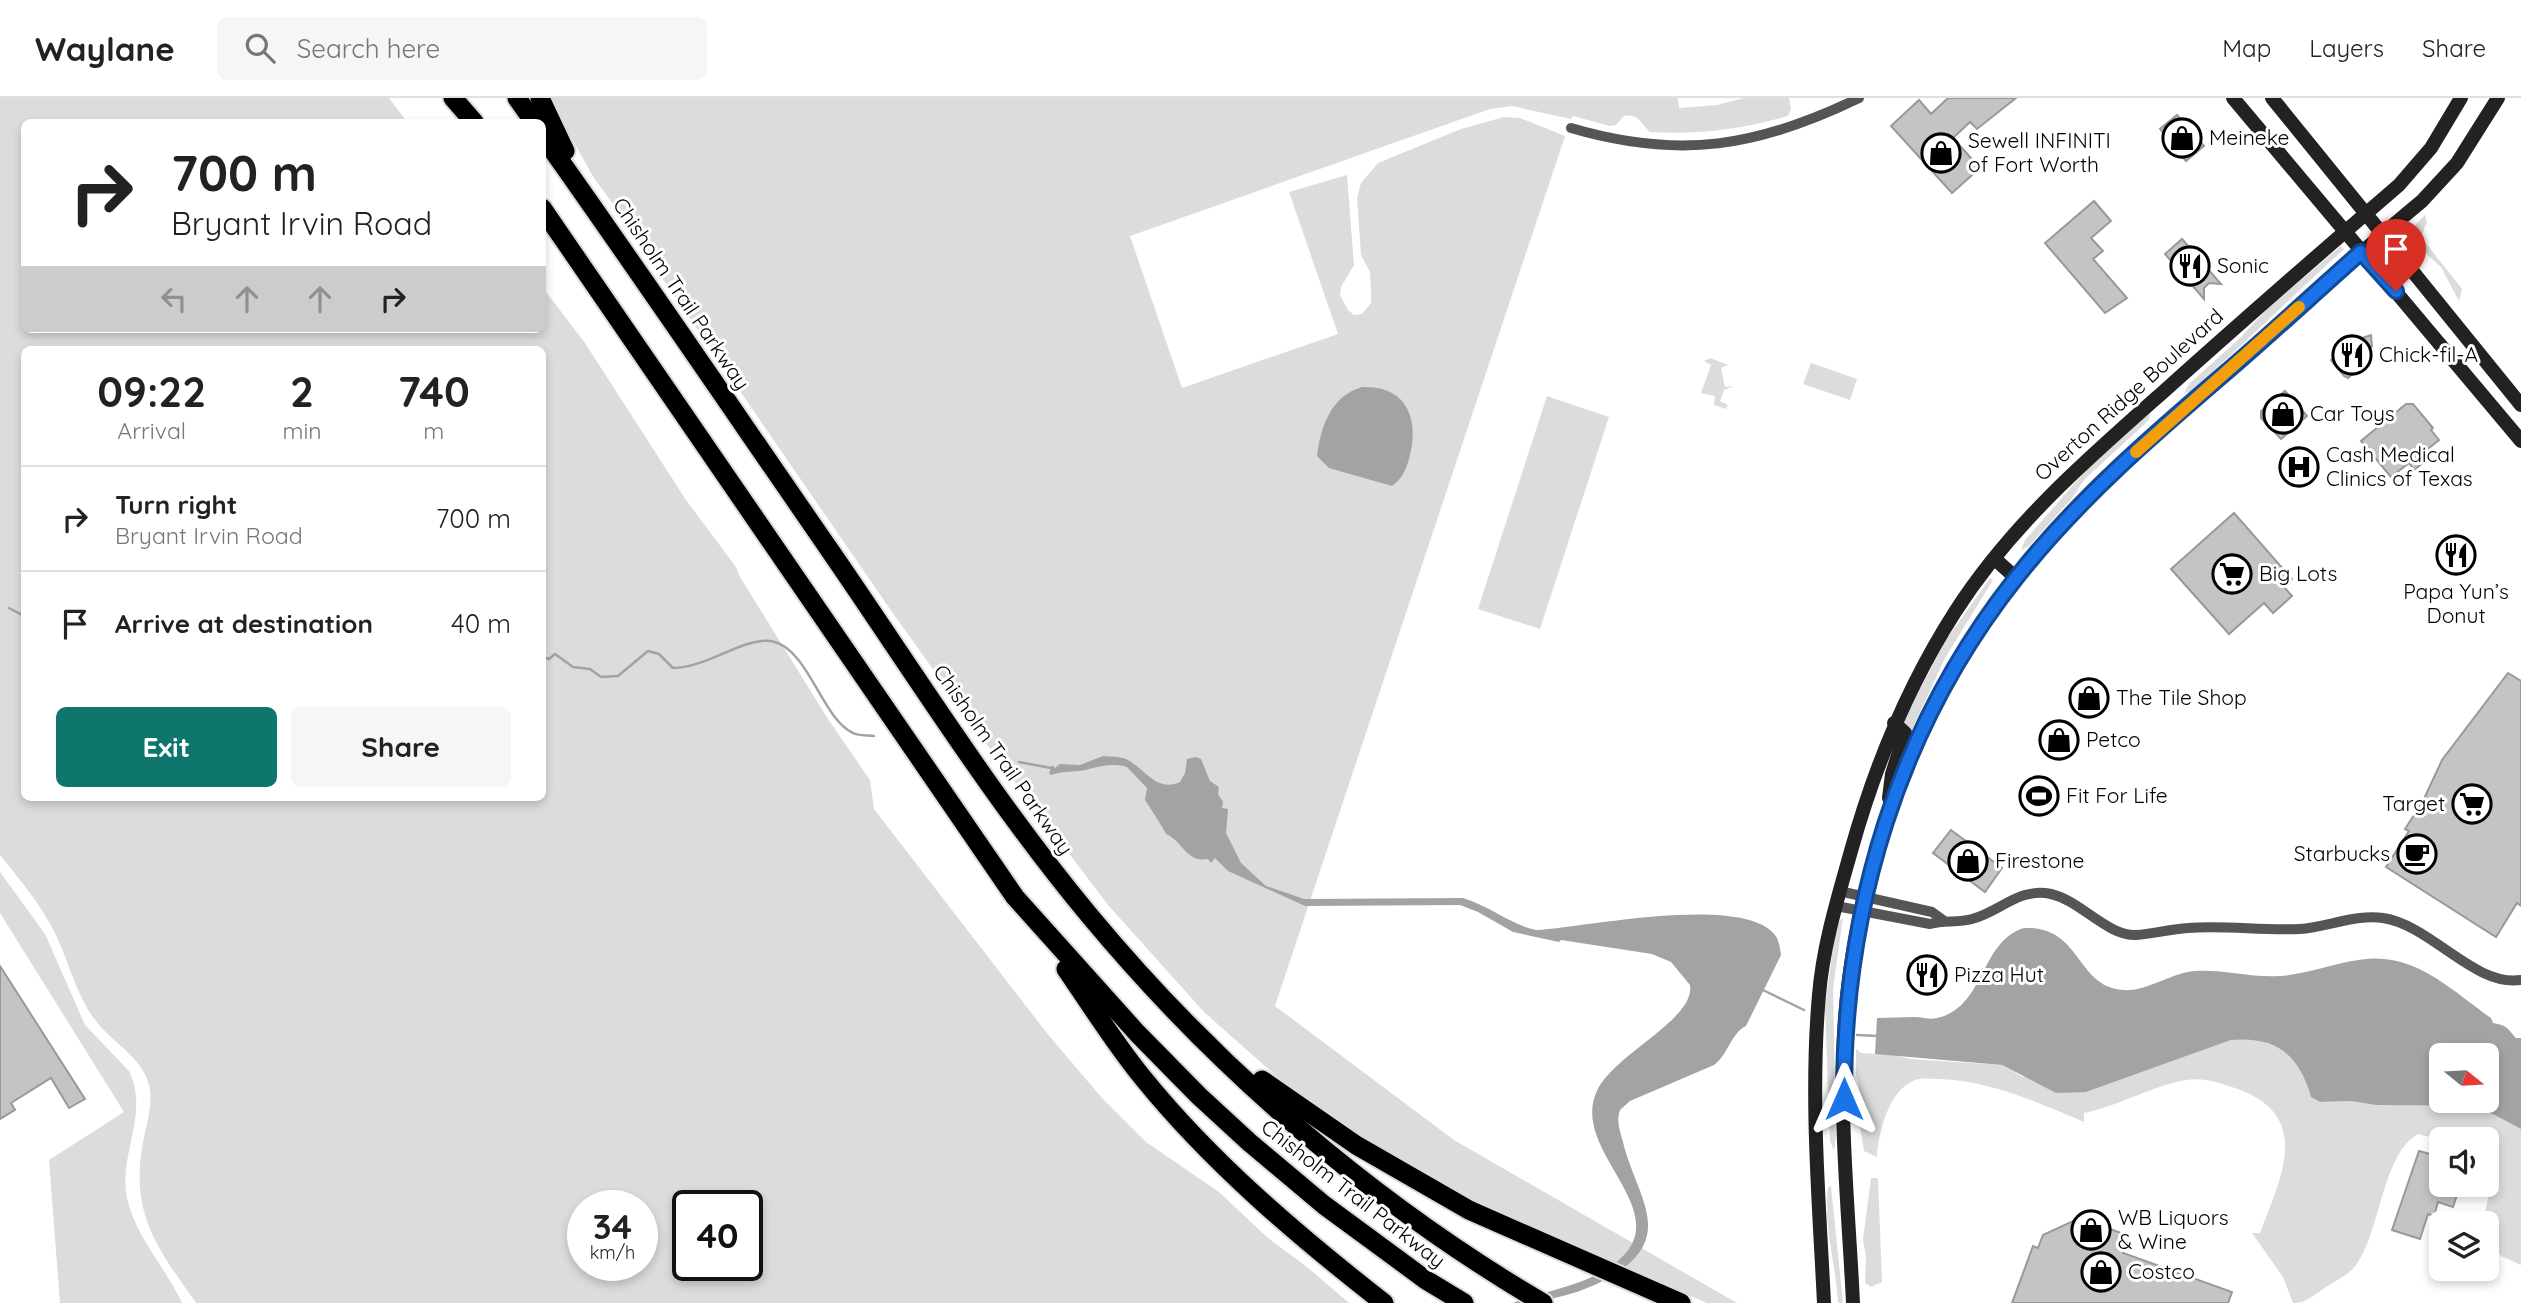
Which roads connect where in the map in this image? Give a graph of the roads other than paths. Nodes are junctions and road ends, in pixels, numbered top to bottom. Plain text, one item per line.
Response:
1 (453, 98) edge
2 (468, 98) edge
3 (517, 98) edge
4 (540, 98) edge
5 (1859, 98) edge
6 (2233, 98) edge
7 (2272, 98) edge
8 (2461, 98) edge
9 (2498, 98) edge
10 (471, 119) edge
11 (482, 119) edge
12 (532, 119) edge
13 (1570, 128) dead end
14 (546, 141) edge
15 (588, 199) junction
16 (546, 214) edge
17 (2366, 214) junction
18 (2344, 232) junction
19 (2382, 234) junction
20 (2361, 252) junction
21 (2158, 396) junction
22 (2521, 405) edge
23 (2177, 415) junction
24 (2521, 441) edge
25 (1994, 559) junction
26 (2016, 578) junction
27 (1894, 723) junction
28 (1888, 813) junction
29 (1839, 891) junction
30 (1865, 896) junction
31 (1015, 897) junction
32 (1836, 906) junction
33 (1862, 911) junction
34 (1942, 920) junction
35 (2521, 980) edge
36 (1206, 1042) junction
37 (1426, 1280) junction
38 (1823, 1283) junction
39 (1384, 1303) edge
40 (1458, 1303) edge
41 (1464, 1303) edge
42 (1543, 1303) edge
43 (1681, 1303) edge
44 (1817, 1303) edge
45 (1824, 1303) edge
46 (1853, 1303) edge

1 - 10 highway
2 - 11 highway
3 - 12 highway
4 - 15 highway
5 - 13 street
6 - 18 street
7 - 17 street
8 - 17 street, Overton Ridge Boulevard
9 - 19 street
14 - 15 highway, Chisholm Trail Parkway
15 - 36 highway, Chisholm Trail Parkway
16 - 31 highway, Chisholm Trail Parkway
17 - 18 street, Overton Ridge Boulevard
17 - 19 street
18 - 20 street
18 - 21 street, Overton Ridge Boulevard
19 - 20 street
19 - 22 street
20 - 23 street
20 - 24 street
21 - 23 street
21 - 25 street, Overton Ridge Boulevard
23 - 26 street
25 - 26 street
25 - 27 street, Overton Ridge Boulevard
26 - 28 street
27 - 28 street
27 - 29 street, Overton Ridge Boulevard
28 - 30 street
29 - 30 street
29 - 32 street, Overton Ridge Boulevard
30 - 33 street
30 - 34 street
31 - 37 highway, Chisholm Trail Parkway
31 - 39 highway
32 - 33 street
32 - 38 street, Overton Ridge Boulevard
33 - 34 street
33 - 46 street
34 - 35 street
36 - 42 highway, Chisholm Trail Parkway
36 - 43 highway
37 - 40 highway
37 - 41 highway, Chisholm Trail Parkway
38 - 44 street
38 - 45 street, Overton Ridge Boulevard

